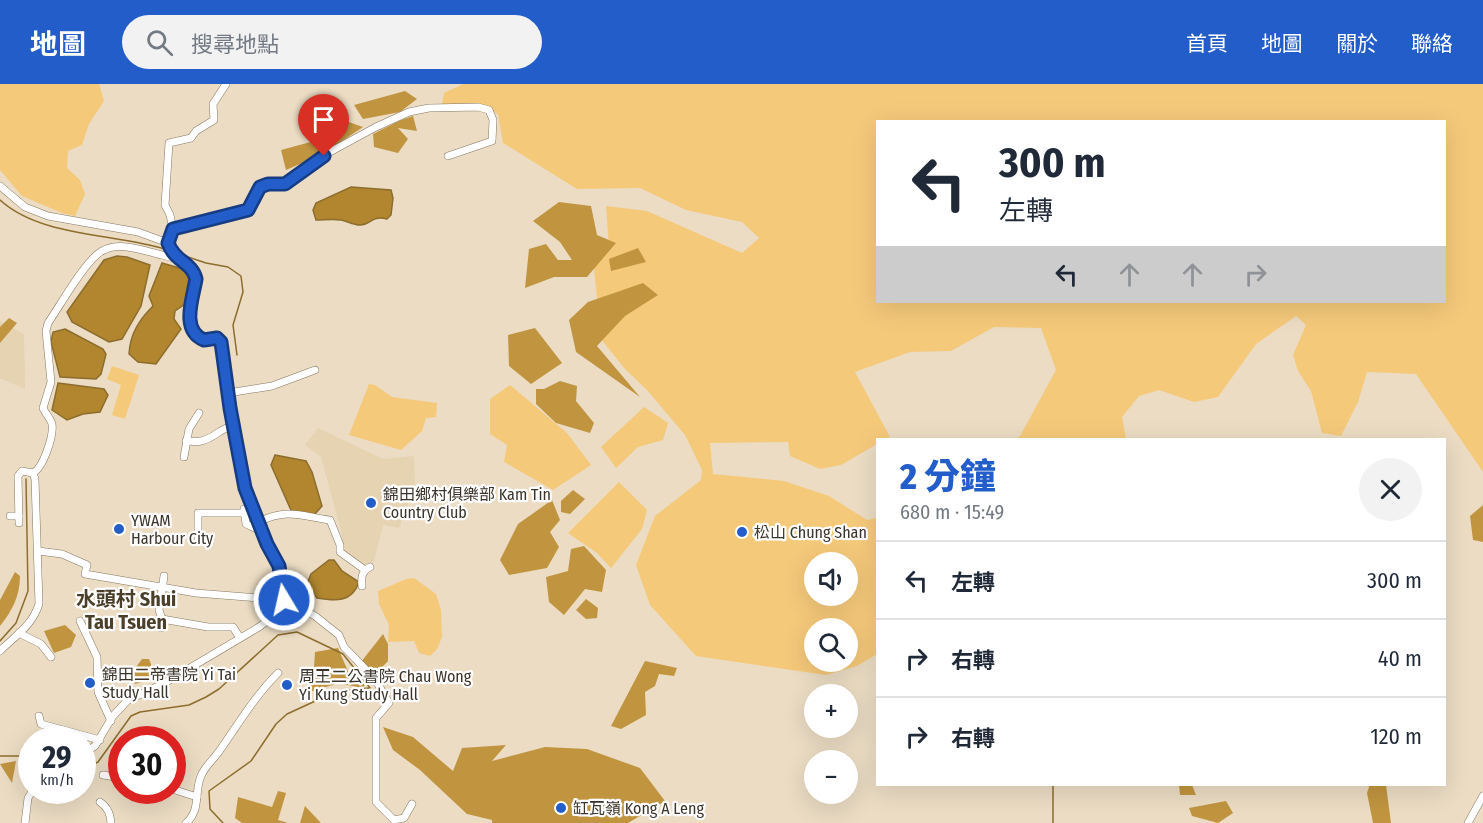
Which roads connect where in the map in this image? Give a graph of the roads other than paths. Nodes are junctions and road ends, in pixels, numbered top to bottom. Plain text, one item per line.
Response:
1 (226, 84) edge
2 (448, 156) dead end
3 (0, 186) edge
4 (173, 229) junction
5 (169, 246) junction
6 (176, 258) junction
7 (315, 370) dead end
8 (228, 393) junction
9 (200, 413) dead end
10 (233, 426) junction
11 (186, 441) junction
12 (184, 457) dead end
13 (33, 472) junction
14 (9, 516) dead end
15 (259, 522) junction
16 (263, 532) junction
17 (198, 539) dead end
18 (38, 551) junction
19 (164, 576) dead end
20 (362, 586) dead end
21 (164, 587) junction
22 (284, 600) junction
23 (162, 619) junction
24 (80, 621) dead end
25 (160, 628) dead end
26 (19, 633) junction
27 (240, 638) junction
28 (0, 651) edge
29 (51, 657) dead end
30 (278, 673) dead end
31 (39, 716) dead end
32 (111, 720) junction
33 (100, 740) junction
34 (96, 745) edge
35 (103, 775) dead end
36 (108, 776) edge
37 (186, 793) edge
38 (197, 796) junction
39 (1483, 796) edge
40 (100, 802) dead end
41 (27, 804) edge
42 (412, 804) dead end
43 (25, 823) edge
44 (111, 823) edge
45 (186, 823) edge
46 (1468, 823) edge

1 - 4 street
2 - 4 street
3 - 5 street
4 - 5 street
5 - 6 street
6 - 8 street
6 - 13 street
7 - 8 street
8 - 10 street
9 - 11 street
10 - 11 street
10 - 15 street
11 - 12 street
13 - 14 street
13 - 18 street
15 - 16 street
15 - 20 street
16 - 17 street
16 - 22 street
18 - 21 street
18 - 26 street
19 - 21 street
21 - 22 street
21 - 23 street
22 - 27 street
22 - 42 street
23 - 25 street
23 - 27 street
24 - 32 street
26 - 28 street
26 - 29 street
27 - 32 street
30 - 38 street
31 - 33 street
32 - 33 street
33 - 34 street
35 - 36 street
37 - 38 street
38 - 45 street
39 - 46 street
40 - 44 street
41 - 43 street

